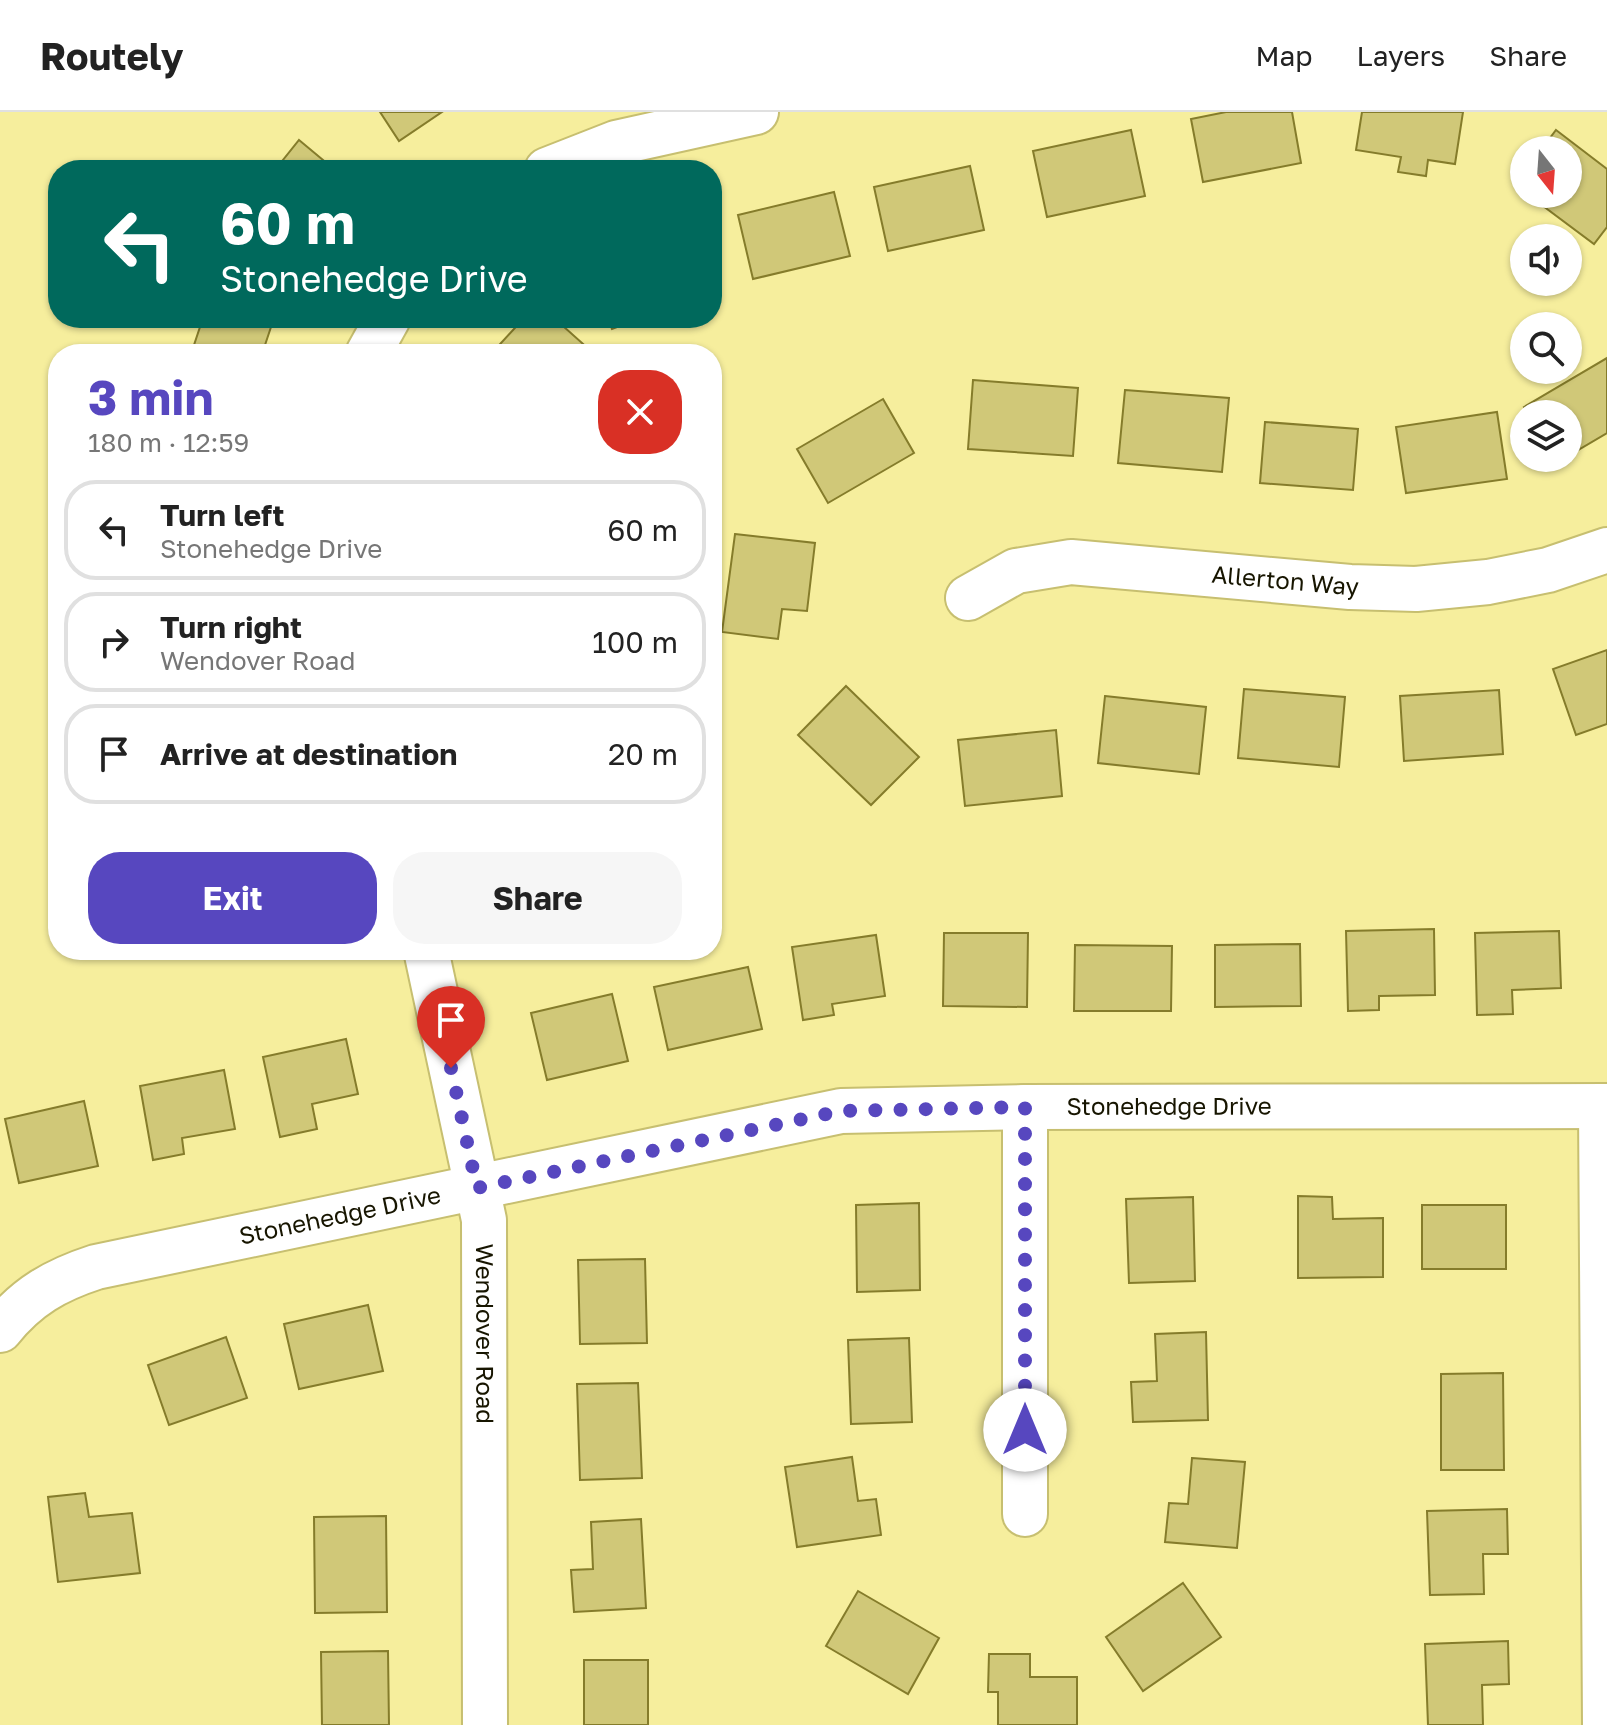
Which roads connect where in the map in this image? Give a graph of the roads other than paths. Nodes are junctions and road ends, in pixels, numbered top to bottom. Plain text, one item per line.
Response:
1 (756, 112) edge
2 (573, 160) edge
3 (1607, 550) edge
4 (968, 598) dead end
5 (428, 960) edge
6 (1604, 1106) edge
7 (1025, 1107) junction
8 (477, 1188) junction
9 (0, 1330) edge
10 (1025, 1514) dead end
11 (485, 1725) edge
12 (1605, 1725) edge

1 - 2 street
3 - 4 street, Allerton Way
5 - 8 street, Wendover Road
6 - 7 street, Stonehedge Drive
6 - 12 street
7 - 8 street, Stonehedge Drive
7 - 10 street
8 - 9 street, Stonehedge Drive
8 - 11 street, Wendover Road

